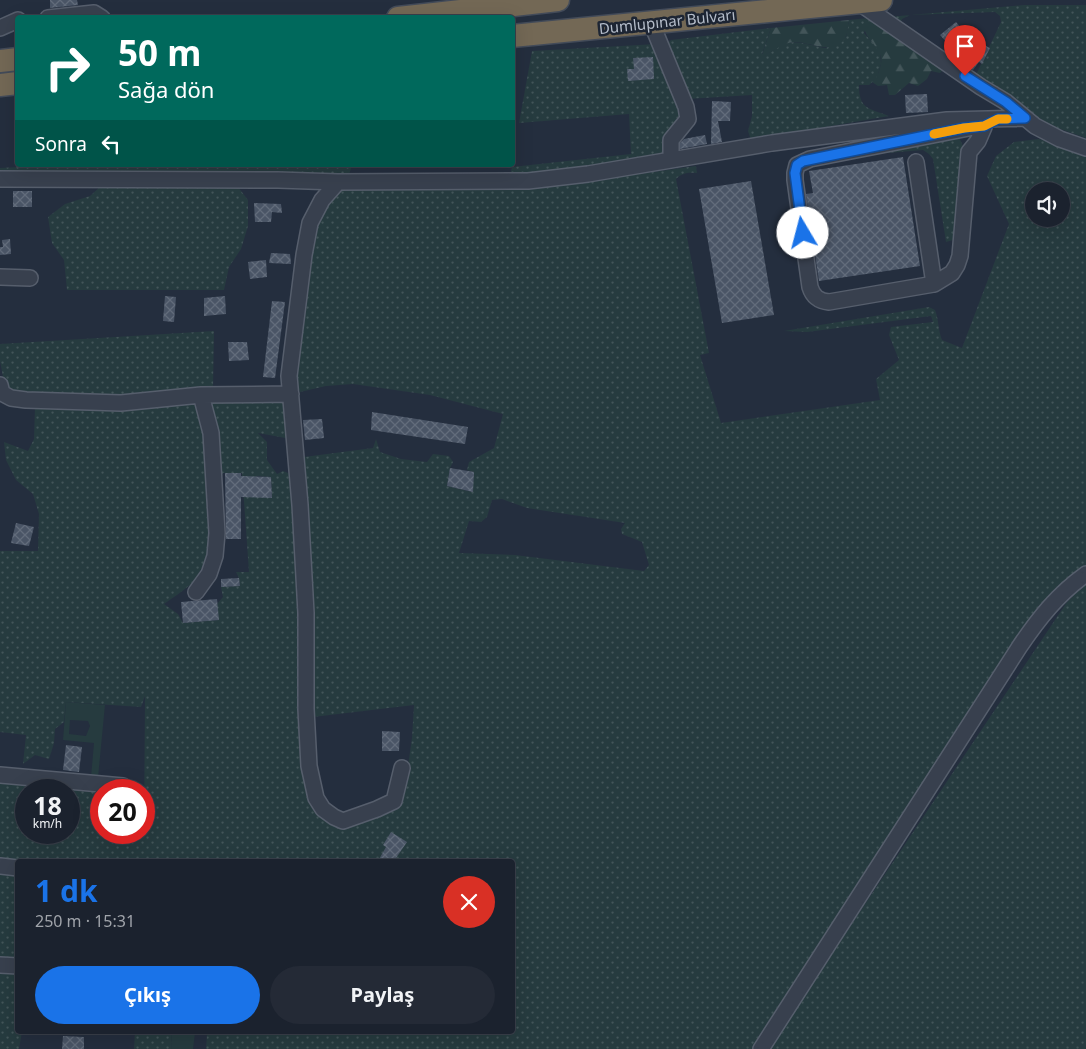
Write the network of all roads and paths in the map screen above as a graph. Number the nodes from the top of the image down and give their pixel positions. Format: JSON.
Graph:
{"nodes":[{"id":1,"x":558,"y":0,"type":"edge"},
{"id":2,"x":882,"y":0,"type":"edge"},
{"id":3,"x":858,"y":2,"type":"junction"},
{"id":4,"x":76,"y":15,"type":"edge"},
{"id":5,"x":97,"y":15,"type":"edge"},
{"id":6,"x":425,"y":15,"type":"edge"},
{"id":7,"x":15,"y":21,"type":"edge"},
{"id":8,"x":651,"y":22,"type":"junction"},
{"id":9,"x":0,"y":28,"type":"edge"},
{"id":10,"x":515,"y":36,"type":"edge"},
{"id":11,"x":15,"y":59,"type":"edge"},
{"id":12,"x":0,"y":61,"type":"edge"},
{"id":13,"x":15,"y":83,"type":"edge"},
{"id":14,"x":0,"y":85,"type":"edge"},
{"id":15,"x":1025,"y":118,"type":"junction"},
{"id":16,"x":998,"y":119,"type":"junction"},
{"id":17,"x":984,"y":126,"type":"junction"},
{"id":18,"x":961,"y":128,"type":"junction"},
{"id":19,"x":1086,"y":148,"type":"edge"},
{"id":20,"x":971,"y":150,"type":"junction"},
{"id":21,"x":671,"y":160,"type":"junction"},
{"id":22,"x":916,"y":162,"type":"dead end"},
{"id":23,"x":0,"y":179,"type":"edge"},
{"id":24,"x":338,"y":182,"type":"junction"},
{"id":25,"x":0,"y":277,"type":"edge"},
{"id":26,"x":30,"y":278,"type":"dead end"},
{"id":27,"x":934,"y":284,"type":"junction"},
{"id":28,"x":291,"y":394,"type":"junction"},
{"id":29,"x":1,"y":395,"type":"edge"},
{"id":30,"x":201,"y":395,"type":"junction"},
{"id":31,"x":1086,"y":574,"type":"edge"},
{"id":32,"x":196,"y":592,"type":"dead end"},
{"id":33,"x":402,"y":768,"type":"dead end"},
{"id":34,"x":0,"y":775,"type":"edge"},
{"id":35,"x":90,"y":783,"type":"edge"},
{"id":36,"x":0,"y":866,"type":"edge"},
{"id":37,"x":15,"y":868,"type":"edge"},
{"id":38,"x":0,"y":965,"type":"edge"},
{"id":39,"x":15,"y":966,"type":"edge"},
{"id":40,"x":761,"y":1049,"type":"edge"}],
"edges":[{"from":1,"to":6,"type":"highway"},
{"from":2,"to":3,"type":"highway","name":"Dumlupınar Bulvarı"},
{"from":3,"to":8,"type":"highway","name":"Dumlupınar Bulvarı"},
{"from":3,"to":15,"type":"street"},
{"from":4,"to":5,"type":"street"},
{"from":7,"to":9,"type":"street"},
{"from":8,"to":10,"type":"highway","name":"Dumlupınar Bulvarı"},
{"from":8,"to":21,"type":"street"},
{"from":11,"to":12,"type":"highway"},
{"from":13,"to":14,"type":"highway"},
{"from":15,"to":16,"type":"street"},
{"from":15,"to":19,"type":"street"},
{"from":16,"to":17,"type":"street"},
{"from":16,"to":21,"type":"street"},
{"from":17,"to":18,"type":"street"},
{"from":17,"to":20,"type":"street"},
{"from":18,"to":20,"type":"street"},
{"from":18,"to":27,"type":"street"},
{"from":20,"to":27,"type":"street"},
{"from":21,"to":24,"type":"street"},
{"from":22,"to":27,"type":"street"},
{"from":23,"to":24,"type":"street"},
{"from":24,"to":28,"type":"street"},
{"from":25,"to":26,"type":"street"},
{"from":28,"to":30,"type":"street"},
{"from":28,"to":33,"type":"street"},
{"from":29,"to":30,"type":"street"},
{"from":30,"to":32,"type":"street"},
{"from":31,"to":40,"type":"street"},
{"from":34,"to":35,"type":"street"},
{"from":36,"to":37,"type":"street"},
{"from":38,"to":39,"type":"street"}]}
